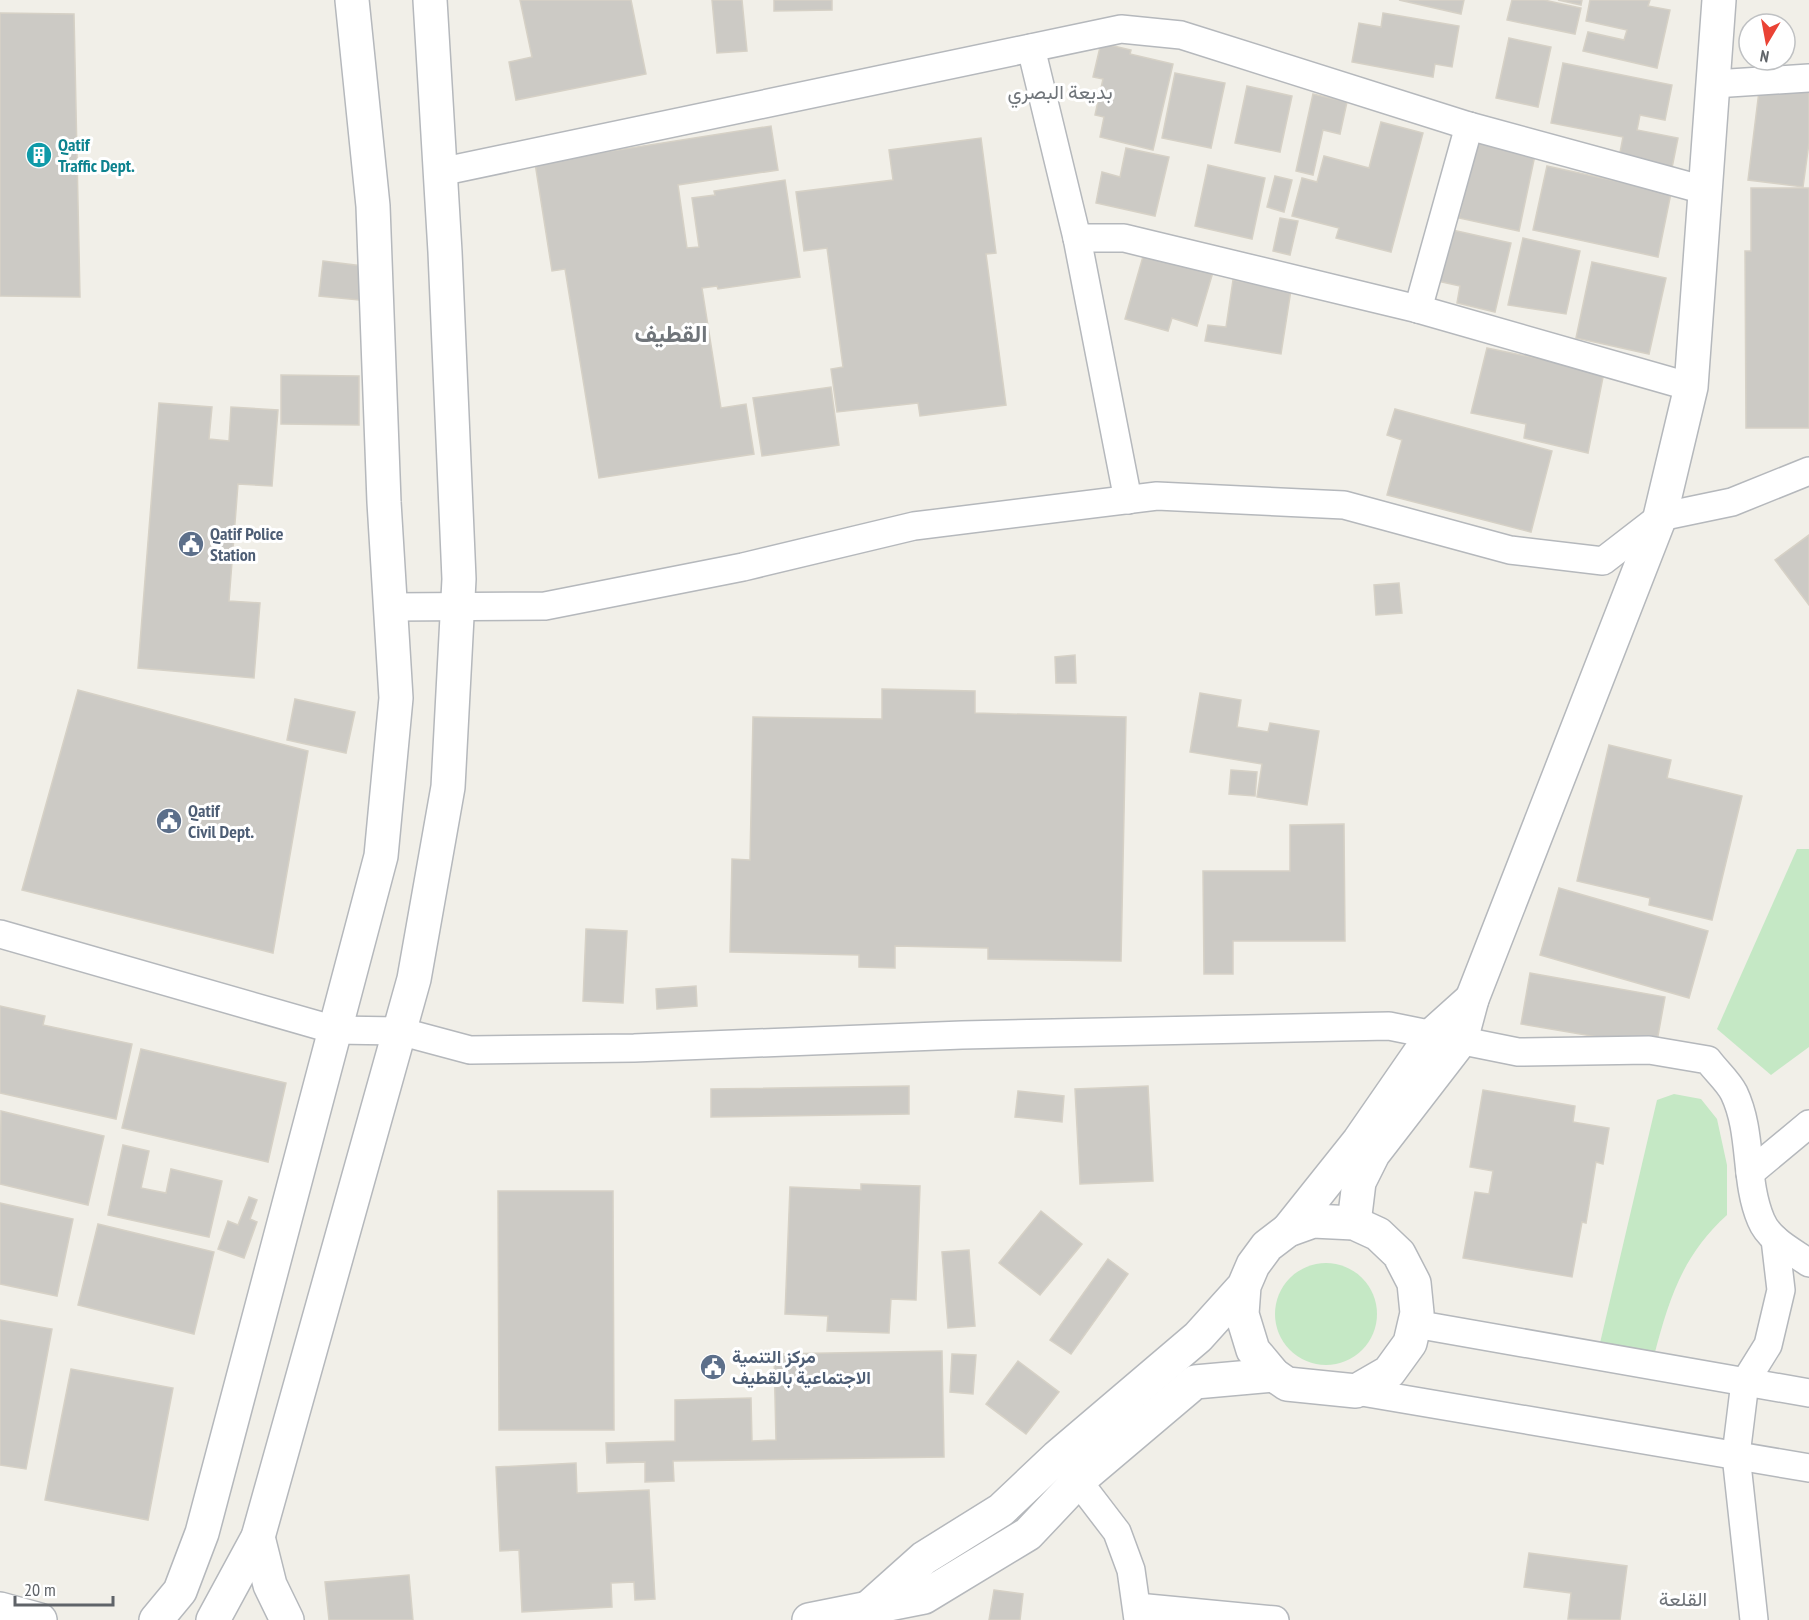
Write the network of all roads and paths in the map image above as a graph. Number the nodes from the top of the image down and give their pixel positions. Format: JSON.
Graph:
{"nodes":[{"id":1,"x":352,"y":0,"type":"edge"},
{"id":2,"x":430,"y":0,"type":"edge"},
{"id":3,"x":1719,"y":0,"type":"edge"},
{"id":4,"x":1031,"y":48,"type":"junction"},
{"id":5,"x":1809,"y":78,"type":"edge"},
{"id":6,"x":1714,"y":84,"type":"junction"},
{"id":7,"x":1468,"y":126,"type":"junction"},
{"id":8,"x":440,"y":172,"type":"junction"},
{"id":9,"x":1704,"y":190,"type":"junction"},
{"id":10,"x":1077,"y":238,"type":"junction"},
{"id":11,"x":1418,"y":309,"type":"junction"},
{"id":12,"x":1691,"y":387,"type":"junction"},
{"id":13,"x":1809,"y":471,"type":"edge"},
{"id":14,"x":1128,"y":500,"type":"junction"},
{"id":15,"x":1659,"y":517,"type":"junction"},
{"id":16,"x":458,"y":605,"type":"junction"},
{"id":17,"x":390,"y":607,"type":"junction"},
{"id":18,"x":1,"y":940,"type":"edge"},
{"id":19,"x":335,"y":1030,"type":"junction"},
{"id":20,"x":399,"y":1031,"type":"junction"},
{"id":21,"x":1447,"y":1037,"type":"junction"},
{"id":22,"x":1809,"y":1124,"type":"edge"},
{"id":23,"x":1750,"y":1173,"type":"junction"},
{"id":24,"x":1354,"y":1223,"type":"junction"},
{"id":25,"x":1288,"y":1230,"type":"junction"},
{"id":26,"x":1775,"y":1239,"type":"junction"},
{"id":27,"x":1809,"y":1263,"type":"edge"},
{"id":28,"x":1244,"y":1286,"type":"junction"},
{"id":29,"x":1414,"y":1324,"type":"junction"},
{"id":30,"x":1274,"y":1376,"type":"junction"},
{"id":31,"x":1745,"y":1382,"type":"junction"},
{"id":32,"x":1356,"y":1391,"type":"junction"},
{"id":33,"x":1809,"y":1393,"type":"edge"},
{"id":34,"x":1736,"y":1455,"type":"junction"},
{"id":35,"x":1809,"y":1468,"type":"edge"},
{"id":36,"x":1078,"y":1481,"type":"junction"},
{"id":37,"x":258,"y":1537,"type":"junction"},
{"id":38,"x":868,"y":1608,"type":"junction"},
{"id":39,"x":0,"y":1610,"type":"edge"},
{"id":40,"x":1137,"y":1613,"type":"edge"},
{"id":41,"x":40,"y":1620,"type":"edge"},
{"id":42,"x":156,"y":1620,"type":"edge"},
{"id":43,"x":213,"y":1620,"type":"edge"},
{"id":44,"x":287,"y":1620,"type":"edge"},
{"id":45,"x":809,"y":1620,"type":"edge"},
{"id":46,"x":1275,"y":1620,"type":"edge"},
{"id":47,"x":1754,"y":1620,"type":"edge"}],
"edges":[{"from":1,"to":17,"type":"street"},
{"from":2,"to":8,"type":"street"},
{"from":3,"to":6,"type":"street"},
{"from":4,"to":7,"type":"street"},
{"from":4,"to":8,"type":"street"},
{"from":4,"to":10,"type":"street"},
{"from":5,"to":6,"type":"street"},
{"from":6,"to":9,"type":"street"},
{"from":7,"to":9,"type":"street"},
{"from":7,"to":11,"type":"street"},
{"from":8,"to":16,"type":"street"},
{"from":9,"to":12,"type":"street"},
{"from":10,"to":11,"type":"street"},
{"from":10,"to":14,"type":"street"},
{"from":11,"to":12,"type":"street"},
{"from":12,"to":15,"type":"street"},
{"from":13,"to":15,"type":"street"},
{"from":14,"to":15,"type":"street"},
{"from":14,"to":16,"type":"street"},
{"from":15,"to":21,"type":"street"},
{"from":16,"to":17,"type":"street"},
{"from":16,"to":20,"type":"street"},
{"from":17,"to":19,"type":"street"},
{"from":18,"to":19,"type":"street"},
{"from":19,"to":20,"type":"street"},
{"from":19,"to":42,"type":"street"},
{"from":20,"to":21,"type":"street"},
{"from":20,"to":37,"type":"street"},
{"from":21,"to":23,"type":"street"},
{"from":21,"to":24,"type":"street"},
{"from":21,"to":25,"type":"street"},
{"from":22,"to":23,"type":"street"},
{"from":23,"to":26,"type":"street"},
{"from":24,"to":25,"type":"street"},
{"from":24,"to":29,"type":"street"},
{"from":25,"to":28,"type":"street"},
{"from":26,"to":27,"type":"street"},
{"from":26,"to":31,"type":"street"},
{"from":28,"to":30,"type":"street"},
{"from":28,"to":38,"type":"street"},
{"from":29,"to":31,"type":"street"},
{"from":29,"to":32,"type":"street"},
{"from":30,"to":32,"type":"street"},
{"from":30,"to":36,"type":"street"},
{"from":31,"to":33,"type":"street"},
{"from":31,"to":34,"type":"street"},
{"from":32,"to":34,"type":"street"},
{"from":34,"to":35,"type":"street"},
{"from":34,"to":47,"type":"street"},
{"from":36,"to":38,"type":"street"},
{"from":36,"to":40,"type":"street"},
{"from":37,"to":43,"type":"street"},
{"from":37,"to":44,"type":"street"},
{"from":38,"to":45,"type":"street"},
{"from":39,"to":41,"type":"street"},
{"from":40,"to":46,"type":"street"}]}
